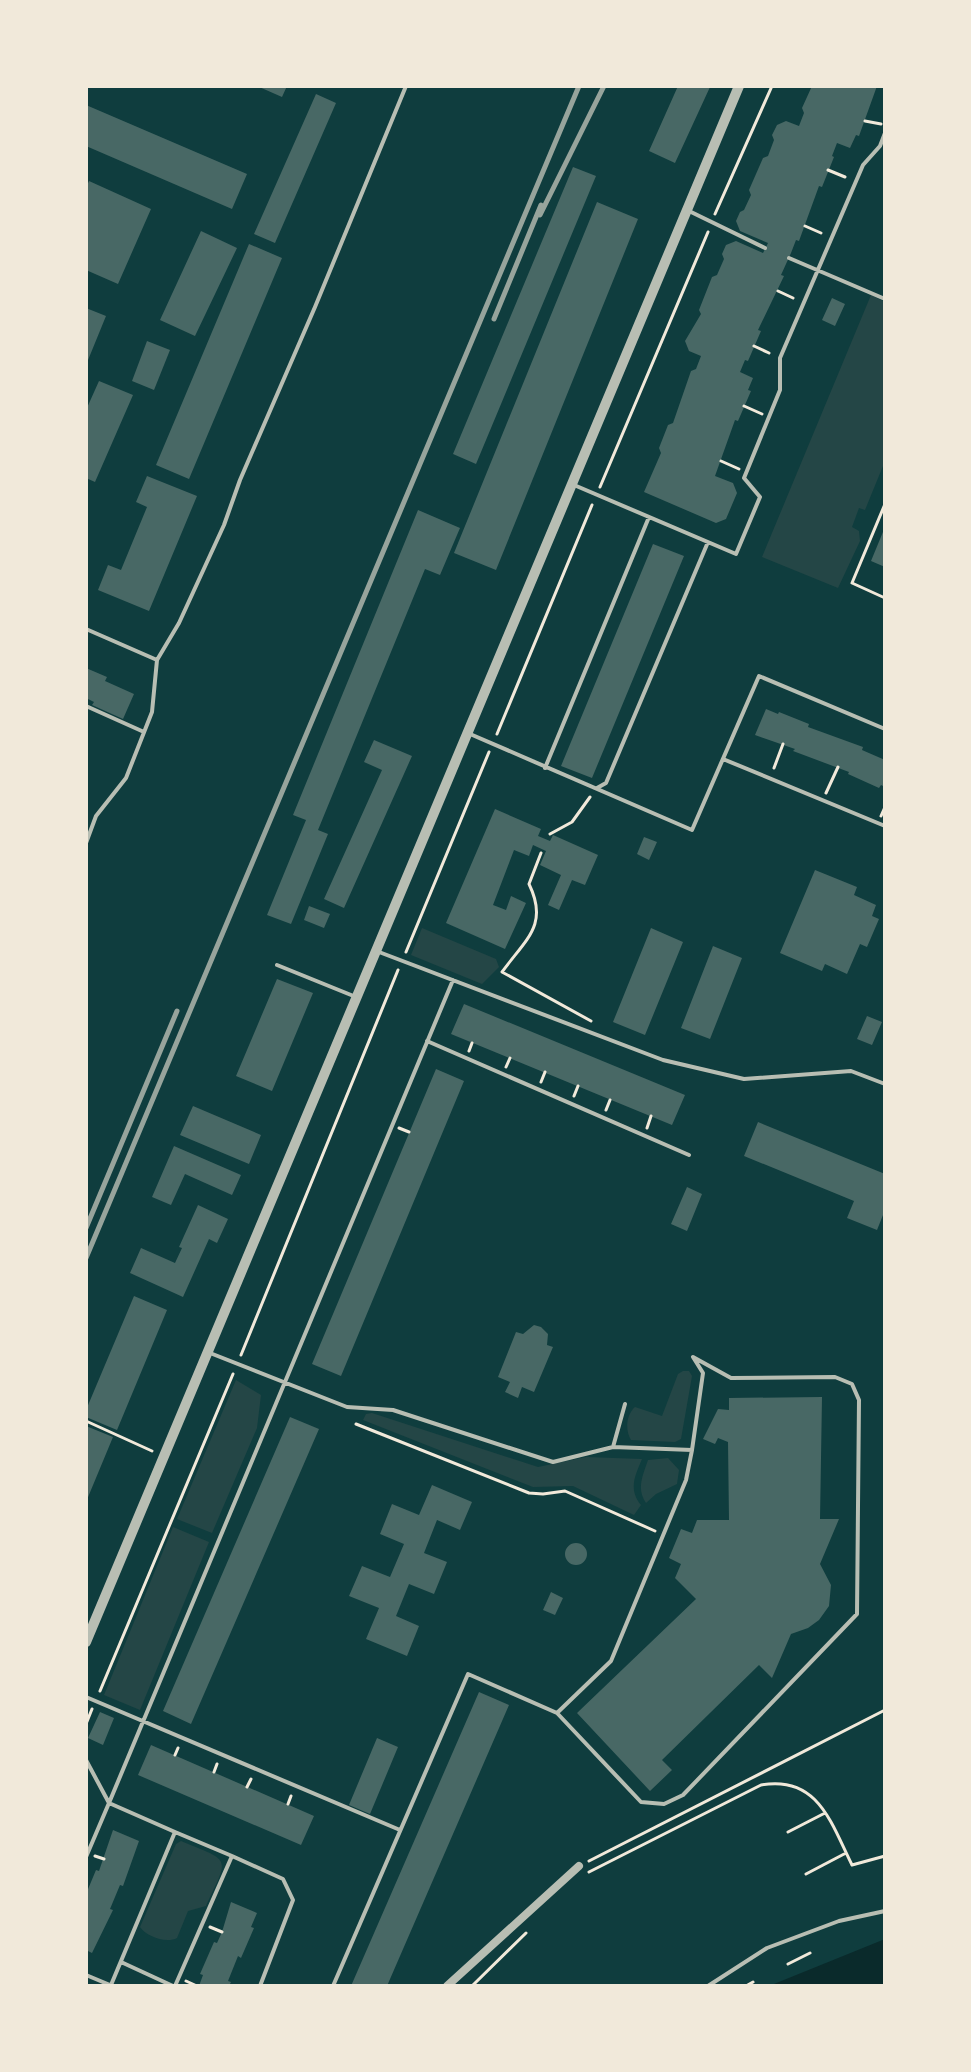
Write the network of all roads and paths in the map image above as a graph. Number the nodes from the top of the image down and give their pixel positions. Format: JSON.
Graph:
{"nodes":[{"id":1,"x":406,"y":86,"type":"edge"},
{"id":2,"x":739,"y":86,"type":"edge"},
{"id":3,"x":772,"y":86,"type":"edge"},
{"id":4,"x":865,"y":121,"type":"dead end"},
{"id":5,"x":885,"y":125,"type":"edge"},
{"id":6,"x":885,"y":133,"type":"edge"},
{"id":7,"x":828,"y":170,"type":"dead end"},
{"id":8,"x":856,"y":181,"type":"junction"},
{"id":9,"x":687,"y":210,"type":"junction"},
{"id":10,"x":712,"y":223,"type":"junction"},
{"id":11,"x":805,"y":226,"type":"dead end"},
{"id":12,"x":832,"y":237,"type":"junction"},
{"id":13,"x":765,"y":248,"type":"dead end"},
{"id":14,"x":789,"y":258,"type":"dead end"},
{"id":15,"x":818,"y":271,"type":"junction"},
{"id":16,"x":778,"y":291,"type":"dead end"},
{"id":17,"x":885,"y":299,"type":"edge"},
{"id":18,"x":804,"y":302,"type":"junction"},
{"id":19,"x":754,"y":346,"type":"dead end"},
{"id":20,"x":780,"y":358,"type":"junction"},
{"id":21,"x":744,"y":406,"type":"dead end"},
{"id":22,"x":769,"y":417,"type":"junction"},
{"id":23,"x":721,"y":461,"type":"dead end"},
{"id":24,"x":746,"y":472,"type":"junction"},
{"id":25,"x":572,"y":485,"type":"junction"},
{"id":26,"x":597,"y":493,"type":"junction"},
{"id":27,"x":885,"y":504,"type":"edge"},
{"id":28,"x":649,"y":517,"type":"junction"},
{"id":29,"x":708,"y":542,"type":"junction"},
{"id":30,"x":885,"y":598,"type":"edge"},
{"id":31,"x":86,"y":629,"type":"edge"},
{"id":32,"x":157,"y":660,"type":"junction"},
{"id":33,"x":86,"y":706,"type":"edge"},
{"id":34,"x":885,"y":729,"type":"edge"},
{"id":35,"x":144,"y":732,"type":"junction"},
{"id":36,"x":468,"y":733,"type":"junction"},
{"id":37,"x":493,"y":744,"type":"junction"},
{"id":38,"x":783,"y":744,"type":"dead end"},
{"id":39,"x":723,"y":759,"type":"junction"},
{"id":40,"x":838,"y":767,"type":"dead end"},
{"id":41,"x":545,"y":768,"type":"junction"},
{"id":42,"x":769,"y":778,"type":"junction"},
{"id":43,"x":597,"y":788,"type":"junction"},
{"id":44,"x":822,"y":800,"type":"junction"},
{"id":45,"x":885,"y":826,"type":"edge"},
{"id":46,"x":550,"y":834,"type":"dead end"},
{"id":47,"x":86,"y":843,"type":"edge"},
{"id":48,"x":541,"y":853,"type":"dead end"},
{"id":49,"x":377,"y":951,"type":"junction"},
{"id":50,"x":402,"y":961,"type":"junction"},
{"id":51,"x":277,"y":965,"type":"dead end"},
{"id":52,"x":453,"y":980,"type":"junction"},
{"id":53,"x":357,"y":997,"type":"junction"},
{"id":54,"x":596,"y":1023,"type":"dead end"},
{"id":55,"x":427,"y":1041,"type":"junction"},
{"id":56,"x":885,"y":1084,"type":"edge"},
{"id":57,"x":689,"y":1155,"type":"dead end"},
{"id":58,"x":208,"y":1352,"type":"junction"},
{"id":59,"x":238,"y":1363,"type":"junction"},
{"id":60,"x":285,"y":1381,"type":"junction"},
{"id":61,"x":625,"y":1404,"type":"dead end"},
{"id":62,"x":86,"y":1421,"type":"edge"},
{"id":63,"x":356,"y":1424,"type":"dead end"},
{"id":64,"x":613,"y":1447,"type":"junction"},
{"id":65,"x":692,"y":1450,"type":"junction"},
{"id":66,"x":164,"y":1457,"type":"junction"},
{"id":67,"x":663,"y":1535,"type":"junction"},
{"id":68,"x":86,"y":1642,"type":"edge"},
{"id":69,"x":86,"y":1697,"type":"edge"},
{"id":70,"x":96,"y":1701,"type":"junction"},
{"id":71,"x":885,"y":1710,"type":"edge"},
{"id":72,"x":557,"y":1713,"type":"junction"},
{"id":73,"x":143,"y":1720,"type":"junction"},
{"id":74,"x":86,"y":1724,"type":"edge"},
{"id":75,"x":86,"y":1760,"type":"edge"},
{"id":76,"x":109,"y":1803,"type":"junction"},
{"id":77,"x":825,"y":1813,"type":"junction"},
{"id":78,"x":400,"y":1830,"type":"junction"},
{"id":79,"x":175,"y":1832,"type":"junction"},
{"id":80,"x":788,"y":1832,"type":"dead end"},
{"id":81,"x":846,"y":1853,"type":"junction"},
{"id":82,"x":232,"y":1856,"type":"junction"},
{"id":83,"x":885,"y":1856,"type":"edge"},
{"id":84,"x":86,"y":1857,"type":"edge"},
{"id":85,"x":579,"y":1866,"type":"joint"},
{"id":86,"x":586,"y":1874,"type":"dead end"},
{"id":87,"x":806,"y":1874,"type":"dead end"},
{"id":88,"x":885,"y":1911,"type":"edge"},
{"id":89,"x":810,"y":1953,"type":"dead end"},
{"id":90,"x":120,"y":1962,"type":"junction"},
{"id":91,"x":788,"y":1964,"type":"dead end"},
{"id":92,"x":86,"y":1975,"type":"edge"},
{"id":93,"x":753,"y":1982,"type":"dead end"},
{"id":94,"x":110,"y":1986,"type":"edge"},
{"id":95,"x":174,"y":1986,"type":"edge"},
{"id":96,"x":260,"y":1986,"type":"edge"},
{"id":97,"x":333,"y":1986,"type":"edge"},
{"id":98,"x":447,"y":1986,"type":"edge"},
{"id":99,"x":708,"y":1986,"type":"edge"},
{"id":100,"x":746,"y":1986,"type":"edge"}],
"edges":[{"from":1,"to":32,"type":"lane"},
{"from":2,"to":9,"type":"street"},
{"from":3,"to":10,"type":"path"},
{"from":4,"to":5,"type":"path"},
{"from":6,"to":8,"type":"lane"},
{"from":7,"to":8,"type":"path"},
{"from":8,"to":12,"type":"lane"},
{"from":9,"to":10,"type":"lane"},
{"from":9,"to":25,"type":"street"},
{"from":10,"to":13,"type":"lane"},
{"from":10,"to":26,"type":"path"},
{"from":11,"to":12,"type":"path"},
{"from":12,"to":15,"type":"lane"},
{"from":14,"to":15,"type":"lane"},
{"from":15,"to":17,"type":"lane"},
{"from":15,"to":18,"type":"lane"},
{"from":16,"to":18,"type":"path"},
{"from":18,"to":20,"type":"lane"},
{"from":19,"to":20,"type":"path"},
{"from":20,"to":22,"type":"lane"},
{"from":21,"to":22,"type":"path"},
{"from":22,"to":24,"type":"lane"},
{"from":23,"to":24,"type":"path"},
{"from":24,"to":29,"type":"lane"},
{"from":25,"to":26,"type":"lane"},
{"from":25,"to":36,"type":"street"},
{"from":26,"to":28,"type":"lane"},
{"from":26,"to":37,"type":"path"},
{"from":27,"to":30,"type":"path"},
{"from":28,"to":29,"type":"lane"},
{"from":28,"to":41,"type":"lane"},
{"from":29,"to":43,"type":"lane"},
{"from":31,"to":32,"type":"lane"},
{"from":32,"to":35,"type":"lane"},
{"from":33,"to":35,"type":"lane"},
{"from":34,"to":39,"type":"lane"},
{"from":35,"to":47,"type":"lane"},
{"from":36,"to":37,"type":"lane"},
{"from":36,"to":49,"type":"street"},
{"from":37,"to":41,"type":"lane"},
{"from":37,"to":50,"type":"path"},
{"from":38,"to":42,"type":"path"},
{"from":39,"to":42,"type":"lane"},
{"from":39,"to":43,"type":"lane"},
{"from":40,"to":44,"type":"path"},
{"from":41,"to":43,"type":"lane"},
{"from":42,"to":44,"type":"lane"},
{"from":43,"to":46,"type":"path"},
{"from":44,"to":45,"type":"lane"},
{"from":48,"to":54,"type":"path"},
{"from":49,"to":50,"type":"lane"},
{"from":49,"to":53,"type":"street"},
{"from":50,"to":52,"type":"lane"},
{"from":50,"to":59,"type":"path"},
{"from":51,"to":53,"type":"lane"},
{"from":52,"to":55,"type":"lane"},
{"from":52,"to":56,"type":"lane"},
{"from":53,"to":58,"type":"street"},
{"from":55,"to":57,"type":"lane"},
{"from":55,"to":60,"type":"lane"},
{"from":58,"to":59,"type":"lane"},
{"from":58,"to":66,"type":"street"},
{"from":59,"to":60,"type":"lane"},
{"from":59,"to":70,"type":"path"},
{"from":60,"to":64,"type":"lane"},
{"from":60,"to":73,"type":"lane"},
{"from":61,"to":64,"type":"lane"},
{"from":62,"to":66,"type":"path"},
{"from":63,"to":67,"type":"path"},
{"from":64,"to":65,"type":"lane"},
{"from":65,"to":67,"type":"lane"},
{"from":65,"to":72,"type":"lane"},
{"from":66,"to":68,"type":"street"},
{"from":67,"to":72,"type":"lane"},
{"from":69,"to":70,"type":"lane"},
{"from":70,"to":73,"type":"lane"},
{"from":70,"to":74,"type":"path"},
{"from":71,"to":85,"type":"path"},
{"from":72,"to":78,"type":"lane"},
{"from":73,"to":76,"type":"lane"},
{"from":73,"to":78,"type":"lane"},
{"from":75,"to":76,"type":"lane"},
{"from":76,"to":79,"type":"lane"},
{"from":76,"to":84,"type":"lane"},
{"from":77,"to":80,"type":"path"},
{"from":77,"to":81,"type":"path"},
{"from":77,"to":86,"type":"path"},
{"from":78,"to":97,"type":"lane"},
{"from":79,"to":82,"type":"lane"},
{"from":79,"to":90,"type":"lane"},
{"from":81,"to":83,"type":"path"},
{"from":81,"to":87,"type":"path"},
{"from":82,"to":95,"type":"lane"},
{"from":82,"to":96,"type":"lane"},
{"from":85,"to":98,"type":"street"},
{"from":88,"to":99,"type":"lane"},
{"from":89,"to":91,"type":"path"},
{"from":90,"to":94,"type":"lane"},
{"from":90,"to":95,"type":"lane"},
{"from":92,"to":94,"type":"lane"},
{"from":93,"to":100,"type":"path"}]}
